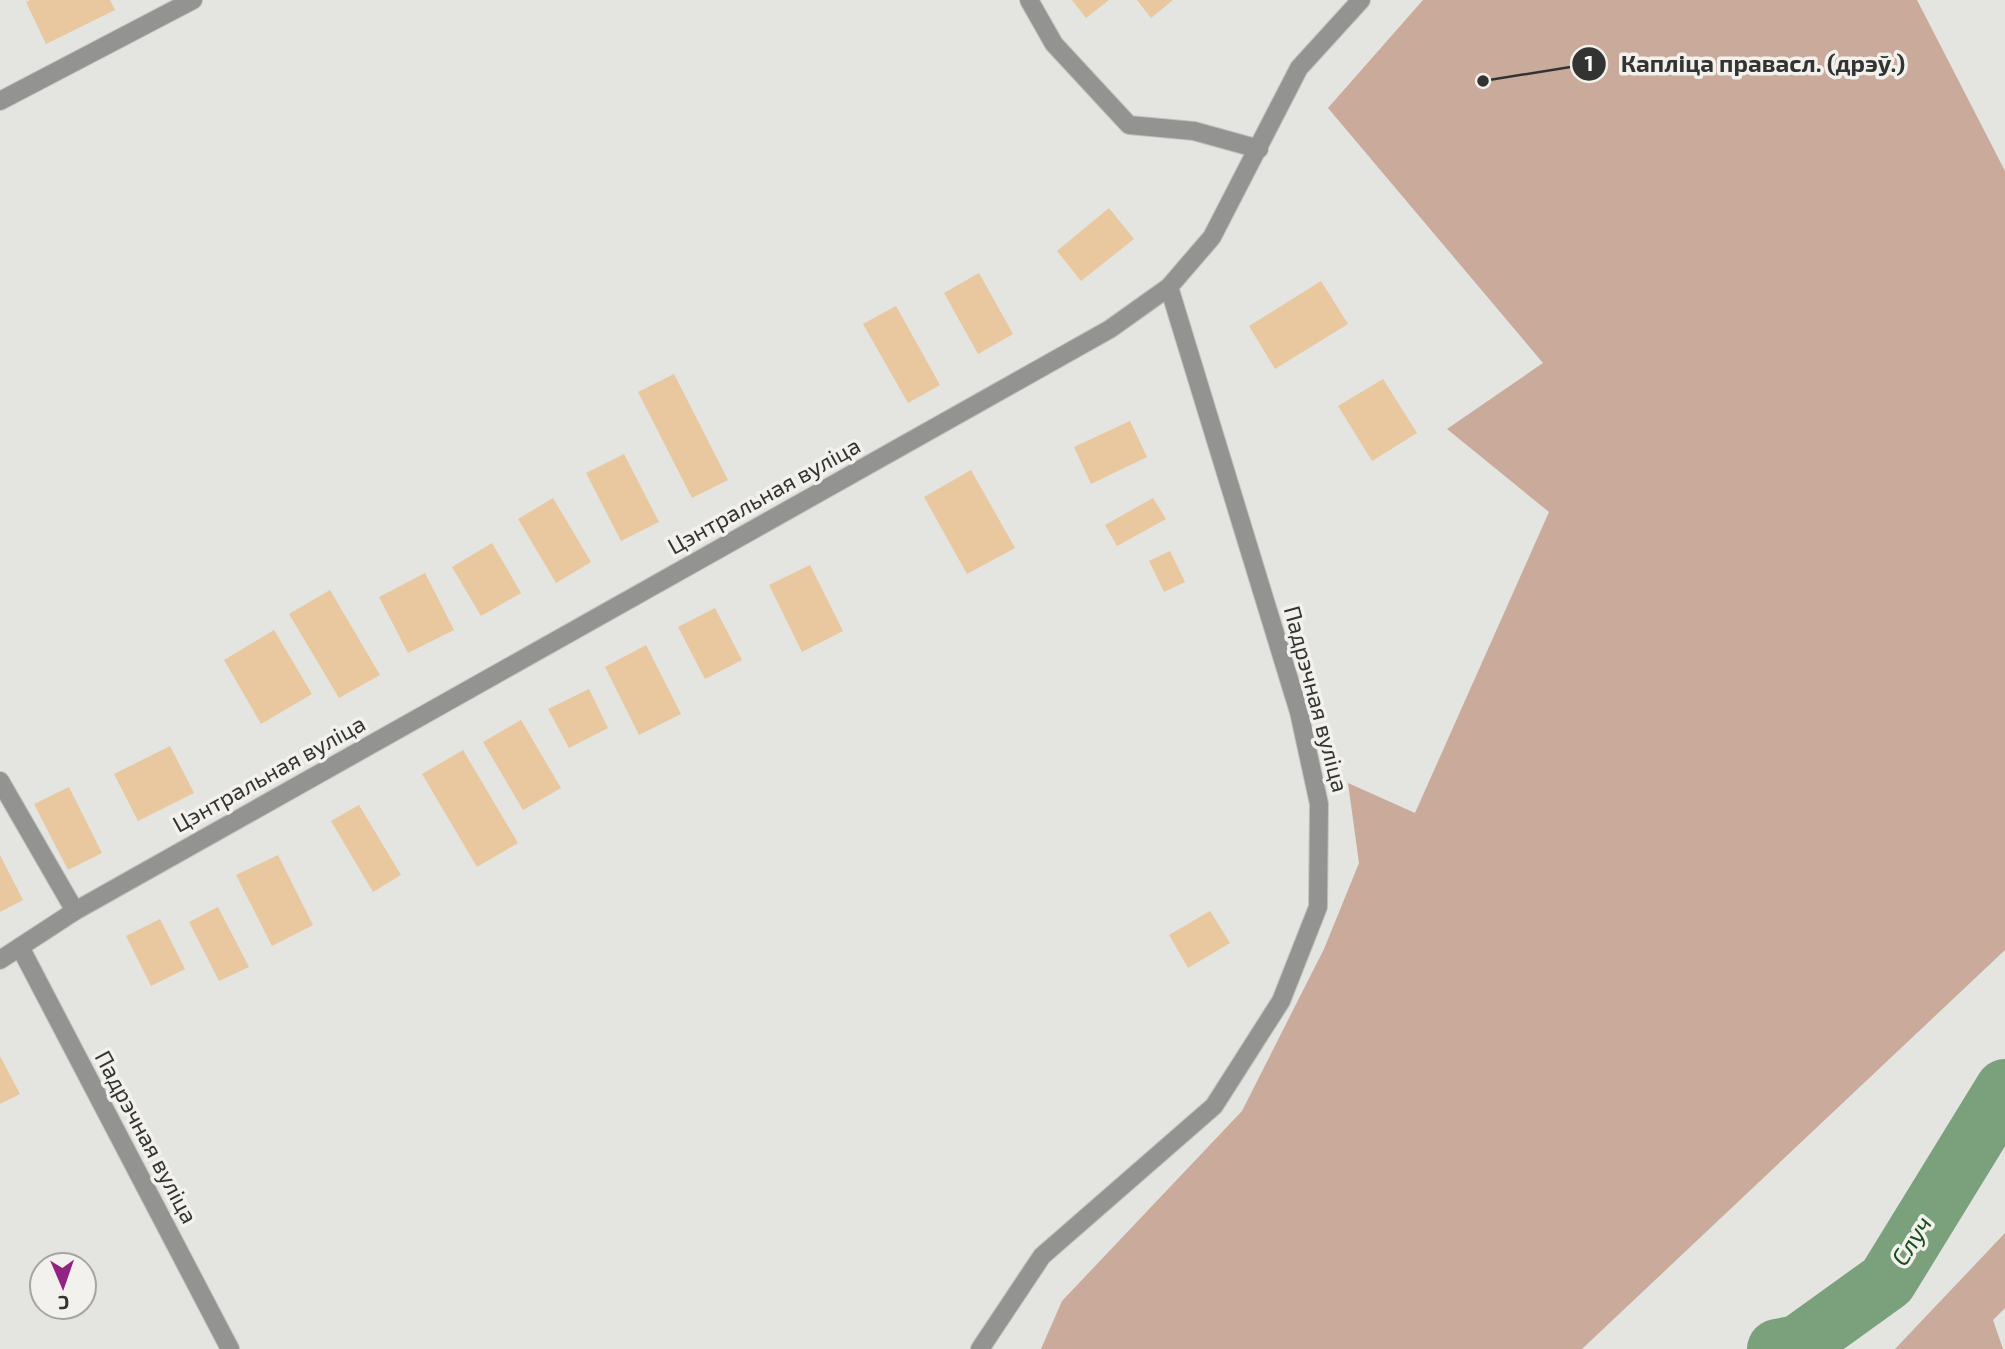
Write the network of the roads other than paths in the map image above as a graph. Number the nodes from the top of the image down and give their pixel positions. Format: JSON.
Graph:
{"nodes":[{"id":1,"x":193,"y":0,"type":"edge"},
{"id":2,"x":1029,"y":0,"type":"edge"},
{"id":3,"x":1361,"y":0,"type":"edge"},
{"id":4,"x":0,"y":102,"type":"edge"},
{"id":5,"x":1259,"y":149,"type":"junction"},
{"id":6,"x":1169,"y":287,"type":"junction"},
{"id":7,"x":0,"y":781,"type":"edge"},
{"id":8,"x":75,"y":911,"type":"junction"},
{"id":9,"x":20,"y":947,"type":"junction"},
{"id":10,"x":0,"y":960,"type":"edge"},
{"id":11,"x":230,"y":1349,"type":"edge"},
{"id":12,"x":980,"y":1349,"type":"edge"}],
"edges":[{"from":1,"to":4,"type":"street"},
{"from":2,"to":5,"type":"street"},
{"from":3,"to":5,"type":"street","name":"Цэнтральная вуліца"},
{"from":5,"to":6,"type":"street","name":"Цэнтральная вуліца"},
{"from":6,"to":8,"type":"street","name":"Цэнтральная вуліца"},
{"from":6,"to":12,"type":"street","name":"Падрэчная вуліца"},
{"from":7,"to":8,"type":"street"},
{"from":8,"to":9,"type":"street","name":"Цэнтральная вуліца"},
{"from":9,"to":10,"type":"street","name":"Цэнтральная вуліца"},
{"from":9,"to":11,"type":"street","name":"Падрэчная вуліца"}]}
